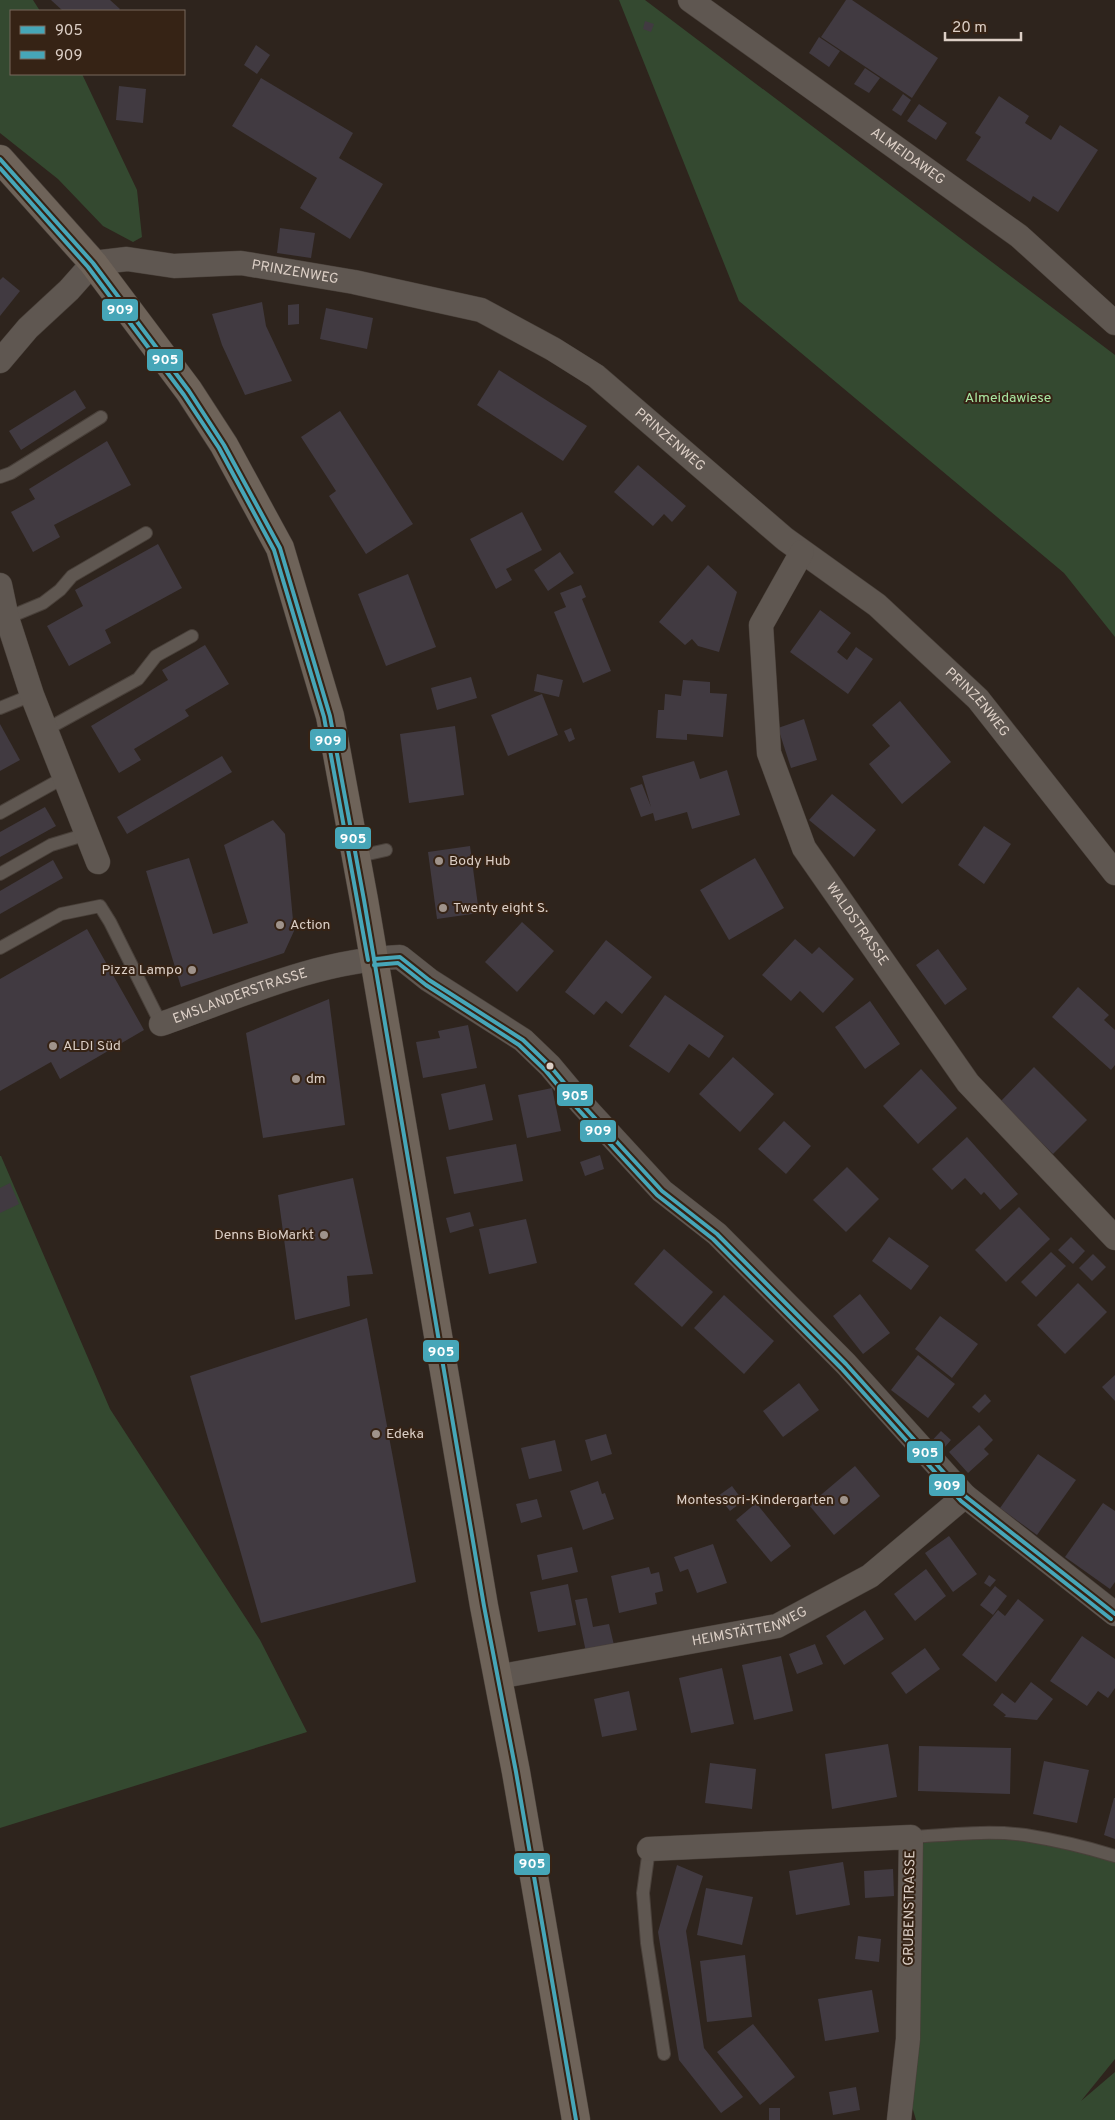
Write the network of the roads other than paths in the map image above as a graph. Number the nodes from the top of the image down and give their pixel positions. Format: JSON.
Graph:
{"nodes":[{"id":1,"x":690,"y":0,"type":"edge"},
{"id":2,"x":0,"y":158,"type":"edge"},
{"id":3,"x":93,"y":263,"type":"junction"},
{"id":4,"x":1115,"y":323,"type":"edge"},
{"id":5,"x":0,"y":361,"type":"edge"},
{"id":6,"x":101,"y":417,"type":"dead end"},
{"id":7,"x":0,"y":477,"type":"edge"},
{"id":8,"x":146,"y":533,"type":"dead end"},
{"id":9,"x":802,"y":552,"type":"junction"},
{"id":10,"x":0,"y":586,"type":"edge"},
{"id":11,"x":7,"y":618,"type":"junction"},
{"id":12,"x":192,"y":636,"type":"dead end"},
{"id":13,"x":32,"y":695,"type":"junction"},
{"id":14,"x":0,"y":708,"type":"edge"},
{"id":15,"x":47,"y":729,"type":"junction"},
{"id":16,"x":63,"y":778,"type":"junction"},
{"id":17,"x":0,"y":812,"type":"edge"},
{"id":18,"x":87,"y":834,"type":"junction"},
{"id":19,"x":386,"y":850,"type":"dead end"},
{"id":20,"x":355,"y":857,"type":"junction"},
{"id":21,"x":98,"y":862,"type":"dead end"},
{"id":22,"x":1115,"y":872,"type":"edge"},
{"id":23,"x":0,"y":874,"type":"edge"},
{"id":24,"x":0,"y":948,"type":"edge"},
{"id":25,"x":374,"y":959,"type":"junction"},
{"id":26,"x":161,"y":1024,"type":"joint"},
{"id":27,"x":1115,"y":1238,"type":"edge"},
{"id":28,"x":965,"y":1496,"type":"junction"},
{"id":29,"x":1115,"y":1614,"type":"edge"},
{"id":30,"x":497,"y":1677,"type":"junction"},
{"id":31,"x":911,"y":1837,"type":"junction"},
{"id":32,"x":649,"y":1849,"type":"joint"},
{"id":33,"x":1115,"y":1856,"type":"edge"},
{"id":34,"x":664,"y":2054,"type":"dead end"},
{"id":35,"x":576,"y":2120,"type":"edge"},
{"id":36,"x":899,"y":2120,"type":"edge"}],
"edges":[{"from":1,"to":4,"type":"street","name":"ALMEIDAWEG"},
{"from":2,"to":3,"type":"main road"},
{"from":3,"to":5,"type":"street"},
{"from":3,"to":9,"type":"street","name":"PRINZENWEG"},
{"from":3,"to":20,"type":"main road"},
{"from":6,"to":7,"type":"lane"},
{"from":8,"to":11,"type":"lane"},
{"from":9,"to":22,"type":"street","name":"PRINZENWEG"},
{"from":9,"to":27,"type":"street","name":"WALDSTRASSE"},
{"from":10,"to":11,"type":"street"},
{"from":11,"to":13,"type":"street"},
{"from":12,"to":15,"type":"lane"},
{"from":13,"to":14,"type":"lane"},
{"from":13,"to":15,"type":"street"},
{"from":15,"to":16,"type":"street"},
{"from":16,"to":17,"type":"lane"},
{"from":16,"to":18,"type":"street"},
{"from":18,"to":21,"type":"street"},
{"from":18,"to":23,"type":"lane"},
{"from":19,"to":20,"type":"lane"},
{"from":20,"to":25,"type":"main road"},
{"from":24,"to":26,"type":"lane","name":"EMSLANDERSTRASSE"},
{"from":25,"to":26,"type":"street","name":"EMSLANDERSTRASSE"},
{"from":25,"to":28,"type":"street","name":"EMSLANDERSTRASSE"},
{"from":25,"to":30,"type":"main road"},
{"from":28,"to":29,"type":"street","name":"EMSLANDERSTRASSE"},
{"from":28,"to":30,"type":"street","name":"HEIMSTÄTTENWEG"},
{"from":30,"to":35,"type":"main road"},
{"from":31,"to":32,"type":"street","name":"GRUBENSTRASSE"},
{"from":31,"to":33,"type":"lane"},
{"from":31,"to":36,"type":"street","name":"GRUBENSTRASSE"},
{"from":32,"to":34,"type":"lane"}]}
